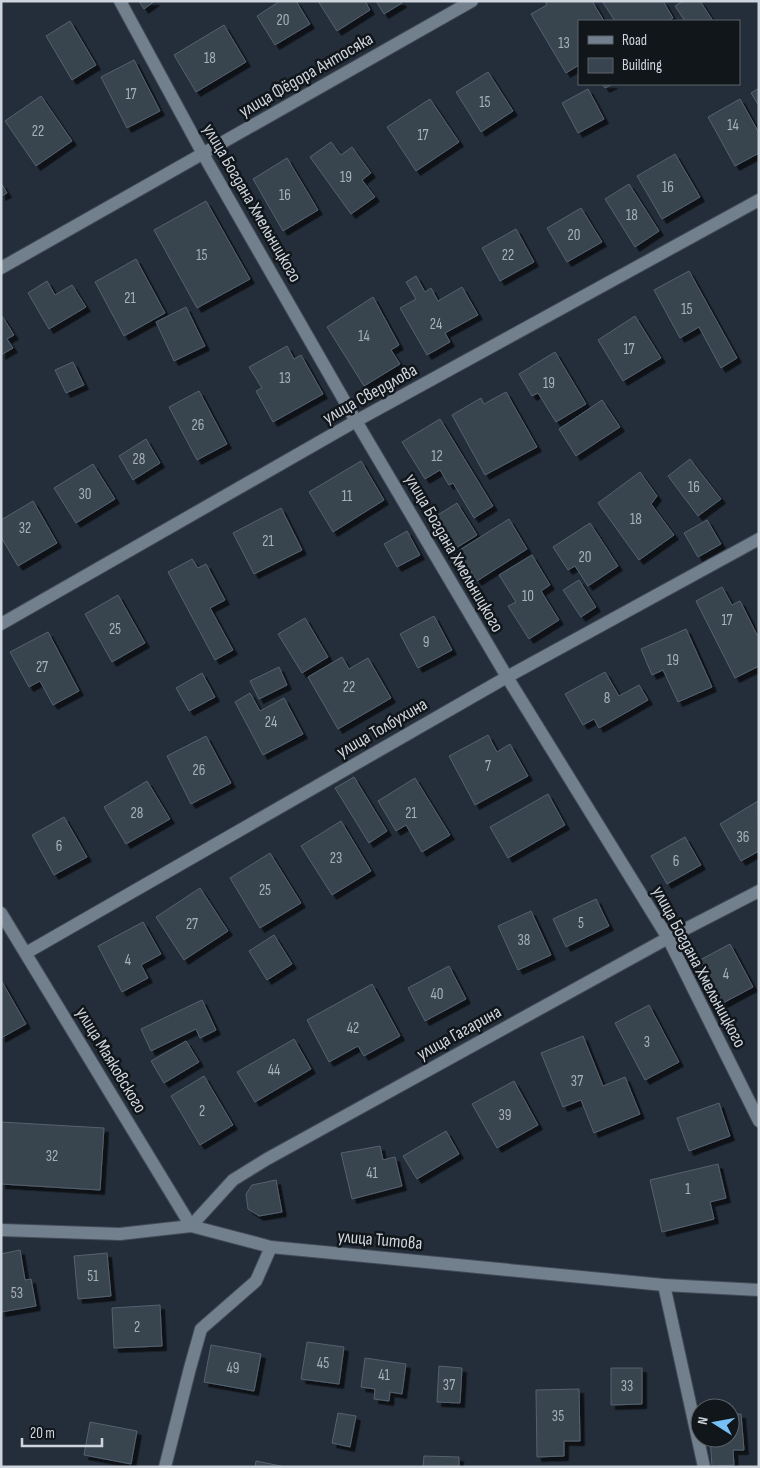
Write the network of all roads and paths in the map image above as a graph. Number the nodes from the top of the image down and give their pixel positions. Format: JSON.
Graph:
{"nodes":[{"id":1,"x":120,"y":1,"type":"edge"},
{"id":2,"x":472,"y":1,"type":"edge"},
{"id":3,"x":203,"y":154,"type":"junction"},
{"id":4,"x":759,"y":200,"type":"edge"},
{"id":5,"x":1,"y":268,"type":"edge"},
{"id":6,"x":356,"y":421,"type":"junction"},
{"id":7,"x":759,"y":539,"type":"edge"},
{"id":8,"x":1,"y":624,"type":"edge"},
{"id":9,"x":507,"y":677,"type":"junction"},
{"id":10,"x":759,"y":891,"type":"edge"},
{"id":11,"x":1,"y":913,"type":"edge"},
{"id":12,"x":668,"y":938,"type":"junction"},
{"id":13,"x":26,"y":953,"type":"junction"},
{"id":14,"x":759,"y":1122,"type":"edge"},
{"id":15,"x":191,"y":1226,"type":"junction"},
{"id":16,"x":1,"y":1230,"type":"edge"},
{"id":17,"x":271,"y":1247,"type":"junction"},
{"id":18,"x":664,"y":1285,"type":"junction"},
{"id":19,"x":759,"y":1290,"type":"edge"},
{"id":20,"x":165,"y":1467,"type":"edge"},
{"id":21,"x":704,"y":1467,"type":"edge"}],
"edges":[{"from":1,"to":3,"type":"street","name":"улица Богдана Хмельницкого"},
{"from":2,"to":3,"type":"street","name":"улица Фёдора Антосяка"},
{"from":3,"to":5,"type":"street","name":"улица Фёдора Антосяка"},
{"from":3,"to":6,"type":"street","name":"улица Богдана Хмельницкого"},
{"from":4,"to":6,"type":"street","name":"улица Свердлова"},
{"from":6,"to":8,"type":"street","name":"улица Свердлова"},
{"from":6,"to":9,"type":"street","name":"улица Богдана Хмельницкого"},
{"from":7,"to":9,"type":"street","name":"улица Толбухина"},
{"from":9,"to":12,"type":"street","name":"улица Богдана Хмельницкого"},
{"from":9,"to":13,"type":"street","name":"улица Толбухина"},
{"from":10,"to":12,"type":"street","name":"улица Гагарина"},
{"from":11,"to":13,"type":"street","name":"улица Маяковского"},
{"from":12,"to":14,"type":"street","name":"улица Богдана Хмельницкого"},
{"from":12,"to":15,"type":"street","name":"улица Гагарина"},
{"from":13,"to":15,"type":"street","name":"улица Маяковского"},
{"from":15,"to":16,"type":"street","name":"улица Титова"},
{"from":15,"to":17,"type":"street","name":"улица Титова"},
{"from":17,"to":18,"type":"street","name":"улица Титова"},
{"from":17,"to":20,"type":"street"},
{"from":18,"to":19,"type":"street","name":"улица Титова"},
{"from":18,"to":21,"type":"street"}]}
